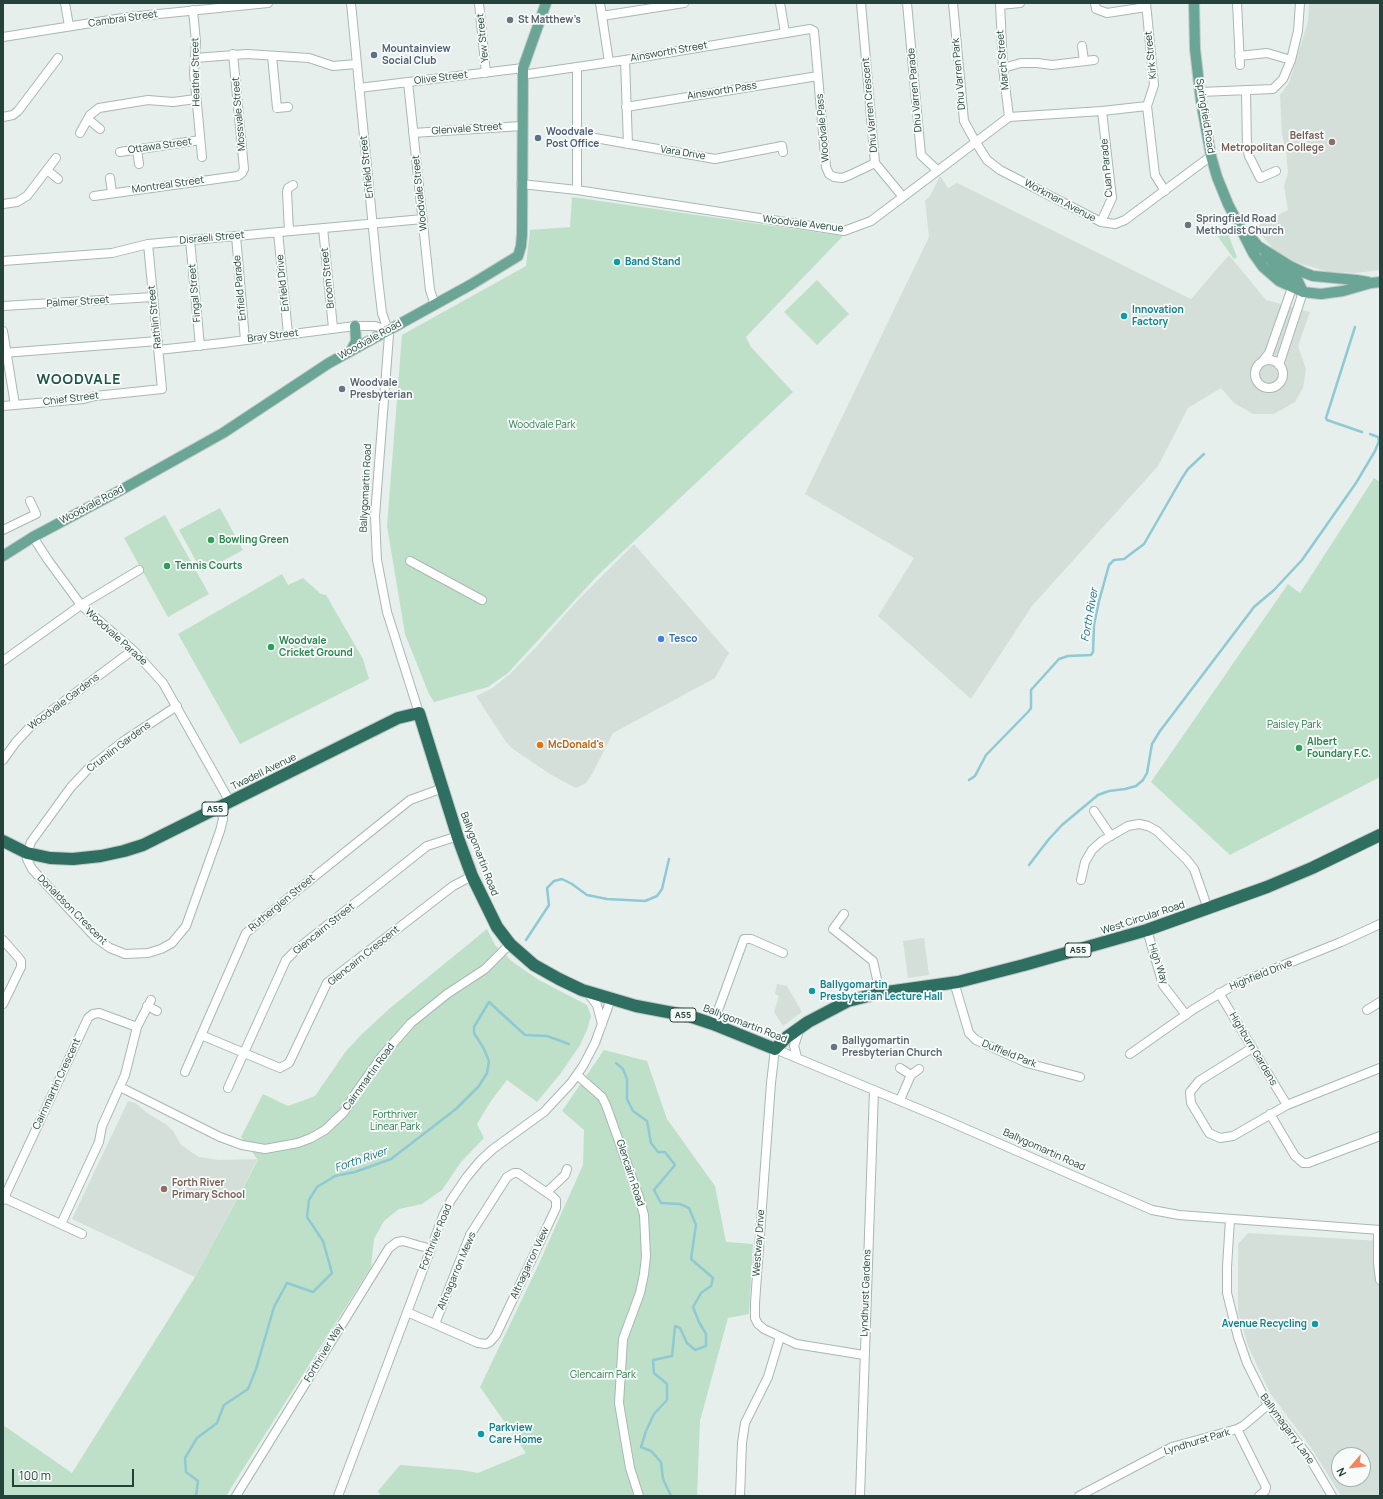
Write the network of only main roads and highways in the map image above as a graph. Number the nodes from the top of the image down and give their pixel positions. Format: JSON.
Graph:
{"nodes":[{"id":1,"x":546,"y":3,"type":"edge"},
{"id":2,"x":1194,"y":3,"type":"edge"},
{"id":3,"x":1238,"y":224,"type":"junction"},
{"id":4,"x":1297,"y":279,"type":"junction"},
{"id":5,"x":1375,"y":283,"type":"edge"},
{"id":6,"x":356,"y":326,"type":"road end"},
{"id":7,"x":352,"y":349,"type":"junction"},
{"id":8,"x":3,"y":555,"type":"edge"},
{"id":9,"x":419,"y":713,"type":"joint"},
{"id":10,"x":1380,"y":835,"type":"edge"},
{"id":11,"x":3,"y":841,"type":"edge"},
{"id":12,"x":775,"y":1049,"type":"joint"}],
"edges":[{"from":1,"to":7,"type":"main road","name":"Woodvale Road"},
{"from":2,"to":3,"type":"main road","name":"Springfield Road"},
{"from":3,"to":4,"type":"main road","name":"Springfield Road"},
{"from":3,"to":4,"type":"main road","name":"Springfield Road"},
{"from":4,"to":5,"type":"main road","name":"Springfield Road"},
{"from":4,"to":5,"type":"main road","name":"Springfield Road"},
{"from":6,"to":7,"type":"main road"},
{"from":7,"to":8,"type":"main road","name":"Woodvale Road"},
{"from":9,"to":11,"type":"highway","name":"Twadell Avenue","number":"A55"},
{"from":9,"to":12,"type":"highway","name":"Ballygomartin Road","number":"A55"},
{"from":10,"to":12,"type":"highway","name":"West Circular Road","number":"A55"}]}
